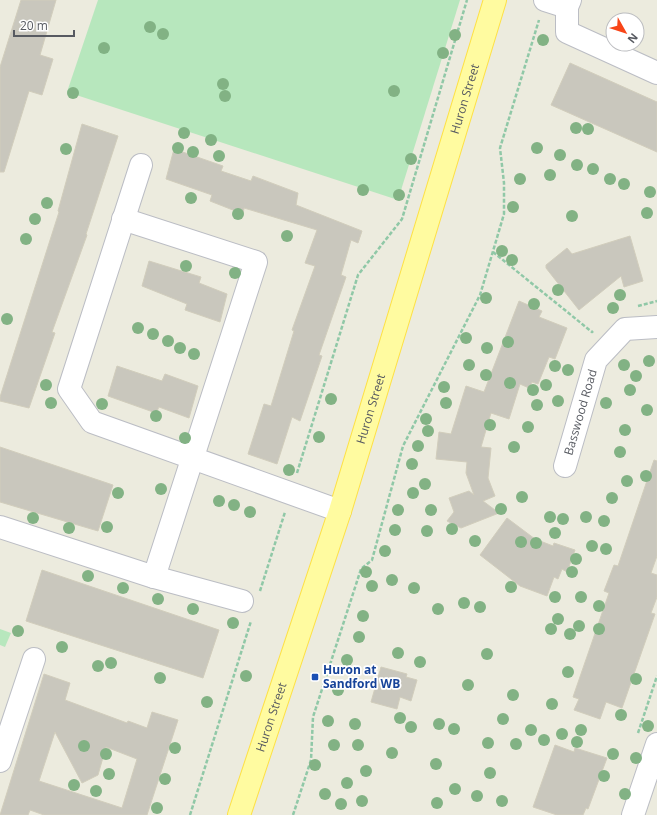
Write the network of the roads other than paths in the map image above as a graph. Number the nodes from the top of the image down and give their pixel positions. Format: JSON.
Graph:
{"nodes":[{"id":1,"x":495,"y":0,"type":"edge"},
{"id":2,"x":569,"y":4,"type":"edge"},
{"id":3,"x":542,"y":9,"type":"edge"},
{"id":4,"x":657,"y":73,"type":"edge"},
{"id":5,"x":141,"y":165,"type":"dead end"},
{"id":6,"x":123,"y":219,"type":"junction"},
{"id":7,"x":657,"y":328,"type":"edge"},
{"id":8,"x":191,"y":456,"type":"junction"},
{"id":9,"x":565,"y":466,"type":"dead end"},
{"id":10,"x":340,"y":511,"type":"junction"},
{"id":11,"x":0,"y":527,"type":"edge"},
{"id":12,"x":154,"y":577,"type":"junction"},
{"id":13,"x":251,"y":602,"type":"road end"},
{"id":14,"x":34,"y":659,"type":"dead end"},
{"id":15,"x":657,"y":744,"type":"edge"},
{"id":16,"x":0,"y":760,"type":"edge"},
{"id":17,"x":239,"y":815,"type":"edge"},
{"id":18,"x":633,"y":815,"type":"edge"}],
"edges":[{"from":1,"to":10,"type":"main road","name":"Huron Street"},
{"from":2,"to":3,"type":"street"},
{"from":2,"to":4,"type":"street"},
{"from":5,"to":6,"type":"street"},
{"from":6,"to":8,"type":"street"},
{"from":6,"to":8,"type":"street"},
{"from":7,"to":9,"type":"street","name":"Basswood Road"},
{"from":8,"to":10,"type":"street"},
{"from":8,"to":12,"type":"street"},
{"from":10,"to":17,"type":"main road","name":"Huron Street"},
{"from":11,"to":12,"type":"street"},
{"from":12,"to":13,"type":"street"},
{"from":14,"to":16,"type":"street"},
{"from":15,"to":18,"type":"street"}]}
